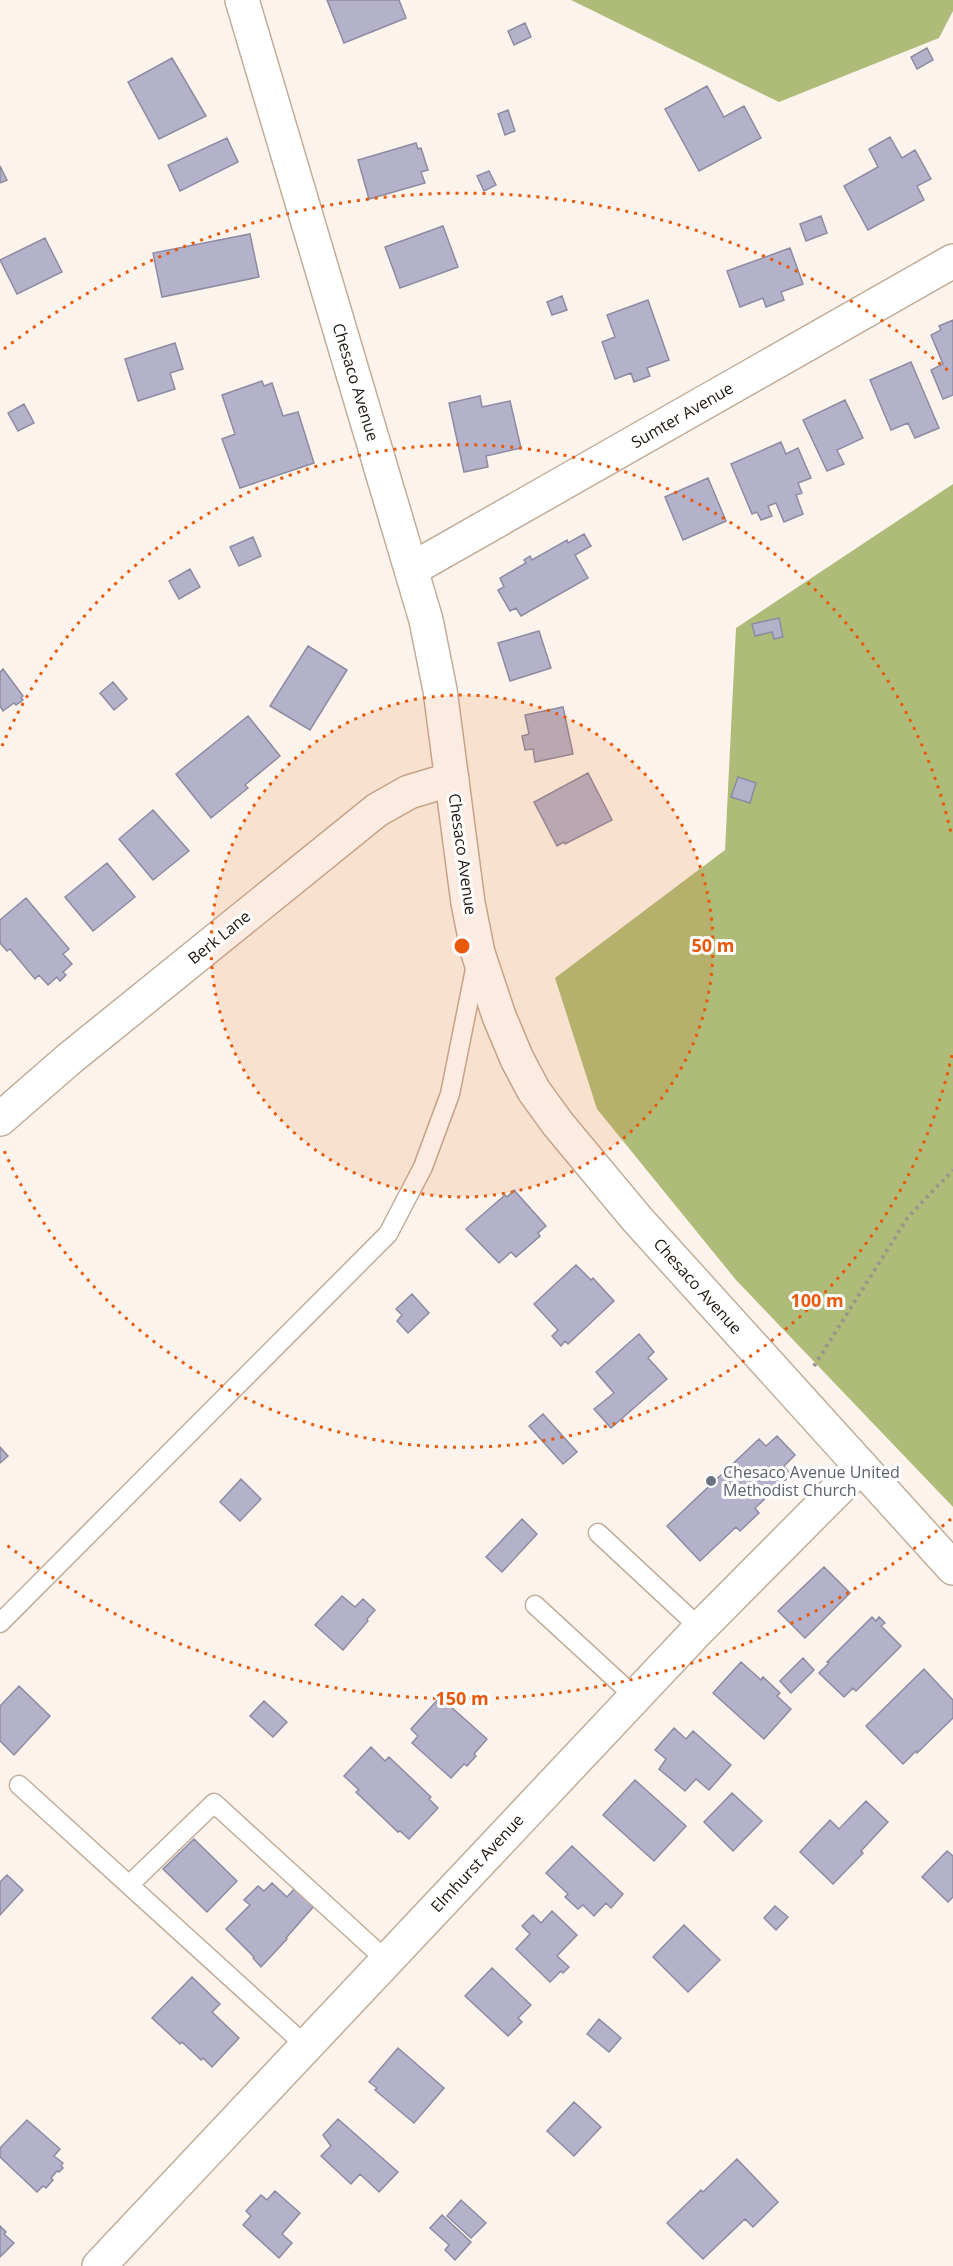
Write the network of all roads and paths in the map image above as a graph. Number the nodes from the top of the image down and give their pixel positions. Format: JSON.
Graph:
{"nodes":[{"id":1,"x":242,"y":0,"type":"edge"},
{"id":2,"x":953,"y":261,"type":"edge"},
{"id":3,"x":412,"y":569,"type":"junction"},
{"id":4,"x":452,"y":779,"type":"junction"},
{"id":5,"x":478,"y":953,"type":"junction"},
{"id":6,"x":0,"y":1119,"type":"edge"},
{"id":7,"x":953,"y":1170,"type":"edge"},
{"id":8,"x":796,"y":1395,"type":"junction"},
{"id":9,"x":861,"y":1466,"type":"junction"},
{"id":10,"x":598,"y":1533,"type":"dead end"},
{"id":11,"x":953,"y":1568,"type":"edge"},
{"id":12,"x":535,"y":1605,"type":"dead end"},
{"id":13,"x":0,"y":1623,"type":"edge"},
{"id":14,"x":700,"y":1628,"type":"junction"},
{"id":15,"x":635,"y":1697,"type":"junction"},
{"id":16,"x":19,"y":1785,"type":"dead end"},
{"id":17,"x":129,"y":1885,"type":"junction"},
{"id":18,"x":386,"y":1960,"type":"junction"},
{"id":19,"x":305,"y":2045,"type":"junction"},
{"id":20,"x":99,"y":2266,"type":"edge"}],
"edges":[{"from":1,"to":3,"type":"street","name":"Chesaco Avenue"},
{"from":2,"to":3,"type":"street","name":"Sumter Avenue"},
{"from":3,"to":4,"type":"street","name":"Chesaco Avenue"},
{"from":4,"to":5,"type":"street","name":"Chesaco Avenue"},
{"from":4,"to":6,"type":"street","name":"Berk Lane"},
{"from":5,"to":8,"type":"street","name":"Chesaco Avenue"},
{"from":5,"to":13,"type":"lane"},
{"from":7,"to":8,"type":"path"},
{"from":8,"to":9,"type":"street","name":"Chesaco Avenue"},
{"from":9,"to":11,"type":"street","name":"Chesaco Avenue"},
{"from":9,"to":14,"type":"street","name":"Elmhurst Avenue"},
{"from":10,"to":14,"type":"lane"},
{"from":12,"to":15,"type":"lane"},
{"from":14,"to":15,"type":"street","name":"Elmhurst Avenue"},
{"from":15,"to":18,"type":"street","name":"Elmhurst Avenue"},
{"from":16,"to":17,"type":"lane"},
{"from":17,"to":18,"type":"lane"},
{"from":17,"to":19,"type":"lane"},
{"from":18,"to":19,"type":"street","name":"Elmhurst Avenue"},
{"from":19,"to":20,"type":"street","name":"Elmhurst Avenue"}]}
